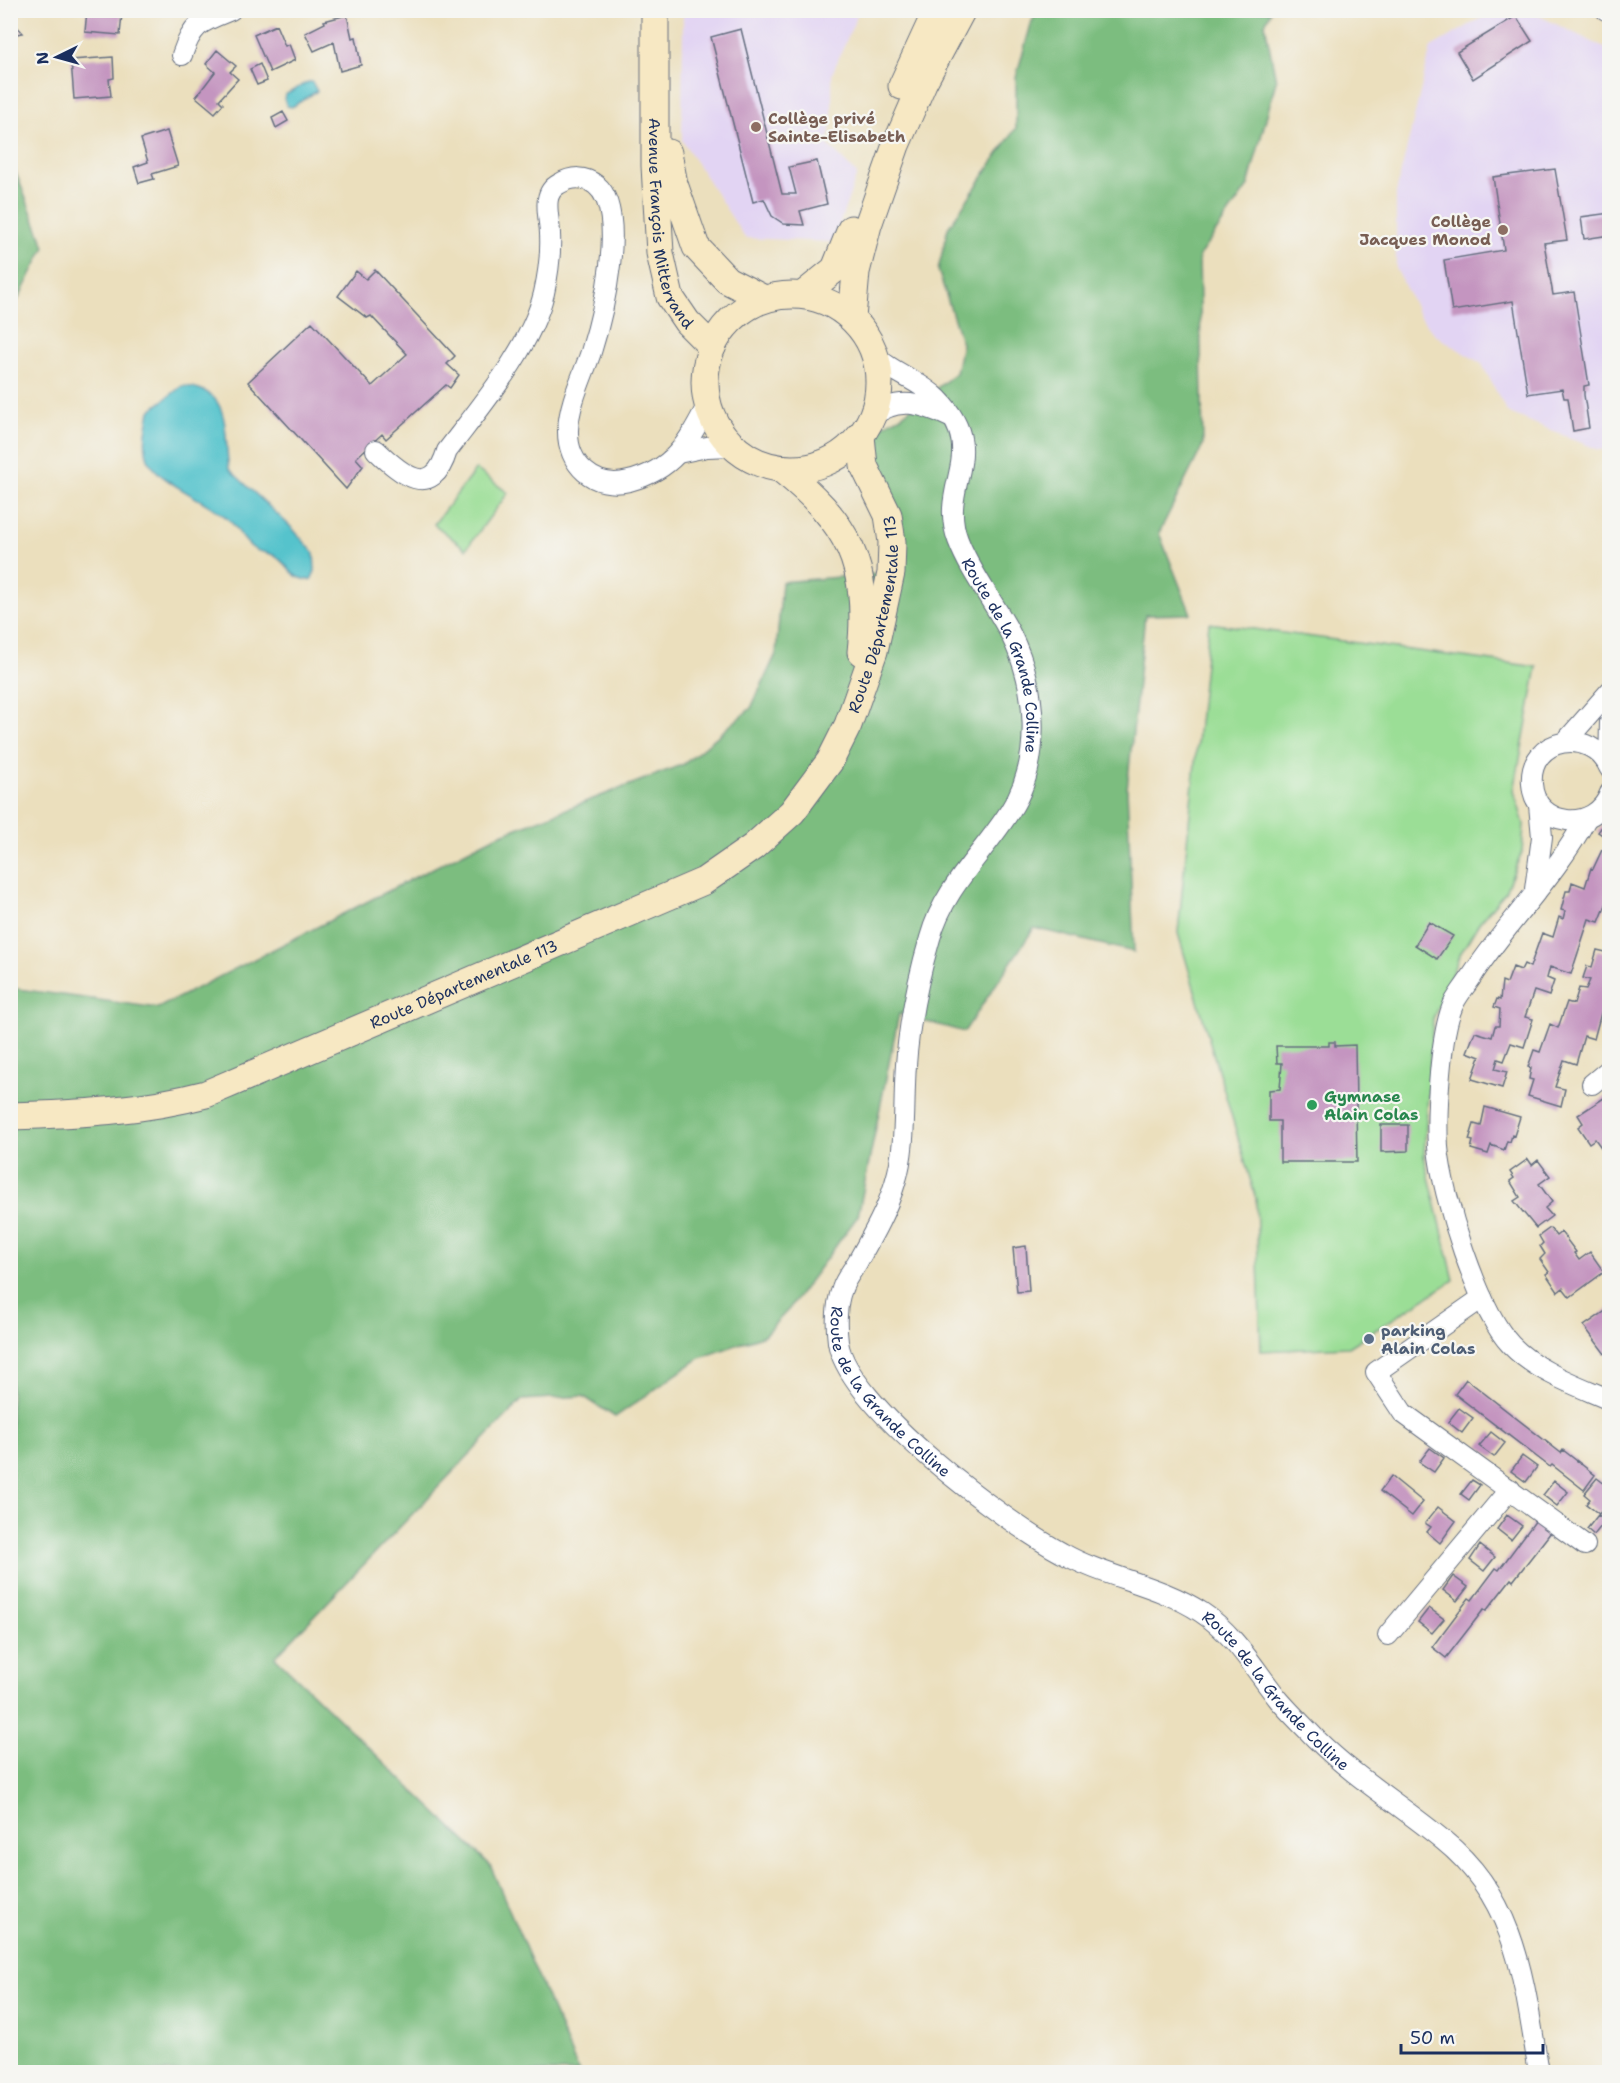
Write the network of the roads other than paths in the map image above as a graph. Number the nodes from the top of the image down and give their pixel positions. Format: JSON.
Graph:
{"nodes":[{"id":1,"x":231,"y":10,"type":"edge"},
{"id":2,"x":655,"y":10,"type":"edge"},
{"id":3,"x":937,"y":10,"type":"edge"},
{"id":4,"x":962,"y":10,"type":"edge"},
{"id":5,"x":182,"y":55,"type":"dead end"},
{"id":6,"x":655,"y":90,"type":"junction"},
{"id":7,"x":803,"y":295,"type":"junction"},
{"id":8,"x":764,"y":298,"type":"junction"},
{"id":9,"x":852,"y":318,"type":"junction"},
{"id":10,"x":712,"y":346,"type":"junction"},
{"id":11,"x":876,"y":357,"type":"junction"},
{"id":12,"x":707,"y":406,"type":"junction"},
{"id":13,"x":952,"y":418,"type":"junction"},
{"id":14,"x":867,"y":426,"type":"junction"},
{"id":15,"x":732,"y":446,"type":"junction"},
{"id":16,"x":376,"y":450,"type":"dead end"},
{"id":17,"x":678,"y":453,"type":"junction"},
{"id":18,"x":781,"y":469,"type":"junction"},
{"id":19,"x":1610,"y":690,"type":"edge"},
{"id":20,"x":1610,"y":722,"type":"edge"},
{"id":21,"x":848,"y":725,"type":"junction"},
{"id":22,"x":1566,"y":741,"type":"junction"},
{"id":23,"x":1609,"y":767,"type":"edge"},
{"id":24,"x":1610,"y":793,"type":"edge"},
{"id":25,"x":1539,"y":805,"type":"junction"},
{"id":26,"x":1598,"y":815,"type":"edge"},
{"id":27,"x":1534,"y":892,"type":"junction"},
{"id":28,"x":1610,"y":1069,"type":"edge"},
{"id":29,"x":1592,"y":1084,"type":"dead end"},
{"id":30,"x":10,"y":1116,"type":"edge"},
{"id":31,"x":1482,"y":1298,"type":"junction"},
{"id":32,"x":1610,"y":1400,"type":"edge"},
{"id":33,"x":1510,"y":1489,"type":"junction"},
{"id":34,"x":1586,"y":1545,"type":"dead end"},
{"id":35,"x":1388,"y":1635,"type":"dead end"},
{"id":36,"x":1539,"y":2073,"type":"edge"}],
"edges":[{"from":1,"to":5,"type":"street"},
{"from":2,"to":6,"type":"main road","name":"Avenue François Mitterrand"},
{"from":3,"to":7,"type":"main road"},
{"from":4,"to":9,"type":"main road"},
{"from":6,"to":8,"type":"main road","name":"Avenue François Mitterrand"},
{"from":6,"to":10,"type":"main road","name":"Avenue François Mitterrand"},
{"from":7,"to":8,"type":"main road"},
{"from":7,"to":9,"type":"main road"},
{"from":8,"to":10,"type":"main road"},
{"from":9,"to":11,"type":"main road"},
{"from":10,"to":12,"type":"main road"},
{"from":11,"to":13,"type":"street","name":"Route de la Grande Colline"},
{"from":11,"to":14,"type":"main road"},
{"from":12,"to":15,"type":"main road"},
{"from":12,"to":17,"type":"street"},
{"from":13,"to":14,"type":"street"},
{"from":13,"to":36,"type":"street","name":"Route de la Grande Colline"},
{"from":14,"to":18,"type":"main road"},
{"from":14,"to":21,"type":"main road","name":"Route Départementale 113"},
{"from":15,"to":17,"type":"street"},
{"from":15,"to":18,"type":"main road"},
{"from":16,"to":17,"type":"street"},
{"from":18,"to":21,"type":"main road","name":"Route Départementale 113"},
{"from":19,"to":22,"type":"street"},
{"from":20,"to":23,"type":"street"},
{"from":21,"to":30,"type":"main road","name":"Route Départementale 113"},
{"from":22,"to":23,"type":"street"},
{"from":22,"to":25,"type":"street"},
{"from":24,"to":26,"type":"street"},
{"from":25,"to":26,"type":"street"},
{"from":25,"to":27,"type":"street"},
{"from":26,"to":27,"type":"street"},
{"from":27,"to":31,"type":"street"},
{"from":28,"to":29,"type":"street"},
{"from":31,"to":32,"type":"street"},
{"from":31,"to":33,"type":"street"},
{"from":33,"to":34,"type":"street"},
{"from":33,"to":35,"type":"street"}]}
